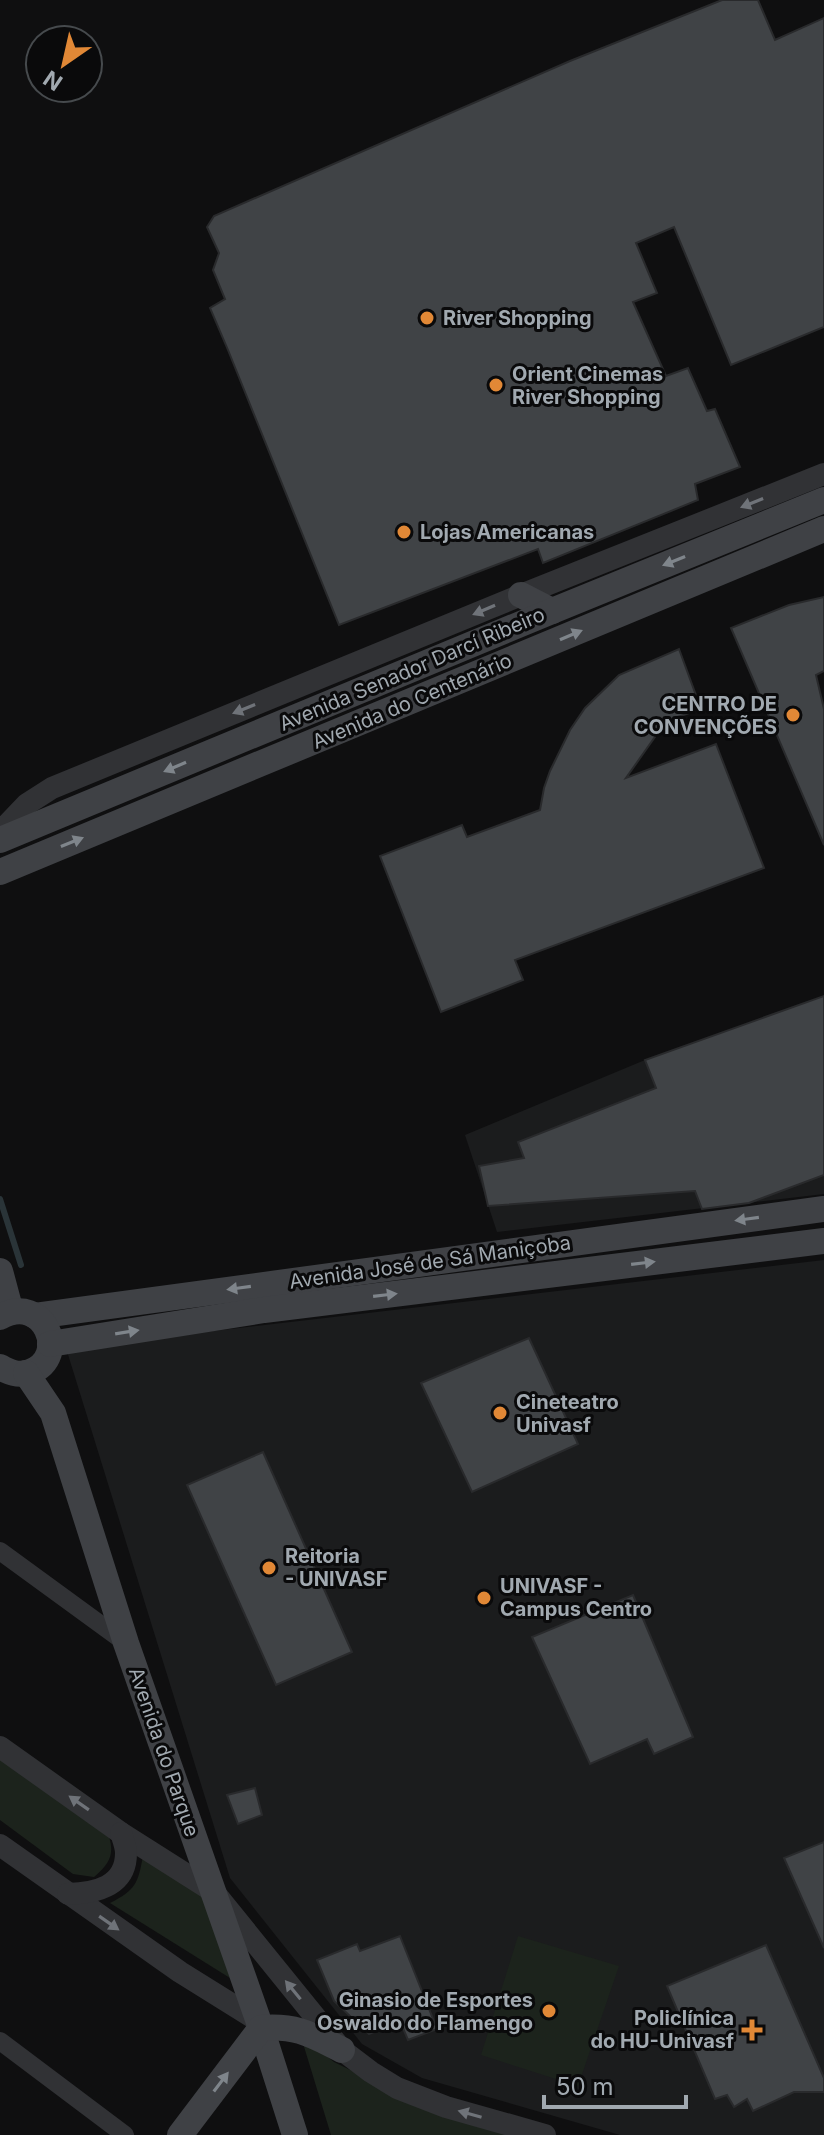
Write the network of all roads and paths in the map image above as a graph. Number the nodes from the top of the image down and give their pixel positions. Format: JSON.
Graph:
{"nodes":[{"id":1,"x":824,"y":474,"type":"edge"},
{"id":2,"x":824,"y":500,"type":"edge"},
{"id":3,"x":824,"y":529,"type":"edge"},
{"id":4,"x":521,"y":595,"type":"junction"},
{"id":5,"x":552,"y":611,"type":"junction"},
{"id":6,"x":0,"y":832,"type":"edge"},
{"id":7,"x":0,"y":840,"type":"edge"},
{"id":8,"x":0,"y":872,"type":"edge"},
{"id":9,"x":824,"y":1209,"type":"edge"},
{"id":10,"x":824,"y":1241,"type":"edge"},
{"id":11,"x":0,"y":1271,"type":"edge"},
{"id":12,"x":15,"y":1315,"type":"edge"},
{"id":13,"x":50,"y":1344,"type":"junction"},
{"id":14,"x":0,"y":1367,"type":"edge"},
{"id":15,"x":26,"y":1373,"type":"junction"},
{"id":16,"x":0,"y":1551,"type":"edge"},
{"id":17,"x":126,"y":1643,"type":"junction"},
{"id":18,"x":0,"y":1747,"type":"edge"},
{"id":19,"x":121,"y":1833,"type":"junction"},
{"id":20,"x":0,"y":1845,"type":"edge"},
{"id":21,"x":214,"y":1892,"type":"junction"},
{"id":22,"x":68,"y":1894,"type":"junction"},
{"id":23,"x":259,"y":2024,"type":"junction"},
{"id":24,"x":0,"y":2041,"type":"edge"},
{"id":25,"x":342,"y":2050,"type":"junction"},
{"id":26,"x":125,"y":2135,"type":"edge"},
{"id":27,"x":180,"y":2135,"type":"edge"},
{"id":28,"x":295,"y":2135,"type":"edge"},
{"id":29,"x":545,"y":2135,"type":"edge"}],
"edges":[{"from":1,"to":4,"type":"street","one_way":true},
{"from":2,"to":5,"type":"main road","name":"Avenida Senador Darcí Ribeiro","one_way":true},
{"from":8,"to":3,"type":"main road","name":"Avenida do Centenário","one_way":true},
{"from":4,"to":5,"type":"main road"},
{"from":4,"to":6,"type":"street","one_way":true},
{"from":5,"to":7,"type":"main road","name":"Avenida Senador Darcí Ribeiro","one_way":true},
{"from":9,"to":12,"type":"main road","name":"Avenida José de Sá Maniçoba","one_way":true},
{"from":13,"to":10,"type":"main road","name":"Avenida José de Sá Maniçoba","one_way":true},
{"from":11,"to":12,"type":"main road"},
{"from":12,"to":13,"type":"main road"},
{"from":13,"to":15,"type":"main road"},
{"from":14,"to":15,"type":"main road"},
{"from":15,"to":17,"type":"main road","name":"Avenida do Parque"},
{"from":16,"to":17,"type":"street"},
{"from":17,"to":21,"type":"main road","name":"Avenida do Parque"},
{"from":19,"to":18,"type":"street","one_way":true},
{"from":19,"to":21,"type":"street"},
{"from":19,"to":22,"type":"street"},
{"from":20,"to":22,"type":"street"},
{"from":21,"to":23,"type":"main road","name":"Avenida do Parque"},
{"from":25,"to":21,"type":"street","one_way":true},
{"from":22,"to":23,"type":"street","one_way":true},
{"from":23,"to":25,"type":"main road"},
{"from":27,"to":23,"type":"main road","one_way":true},
{"from":23,"to":28,"type":"main road","name":"Avenida do Parque"},
{"from":24,"to":26,"type":"street"},
{"from":29,"to":25,"type":"street","one_way":true}]}
